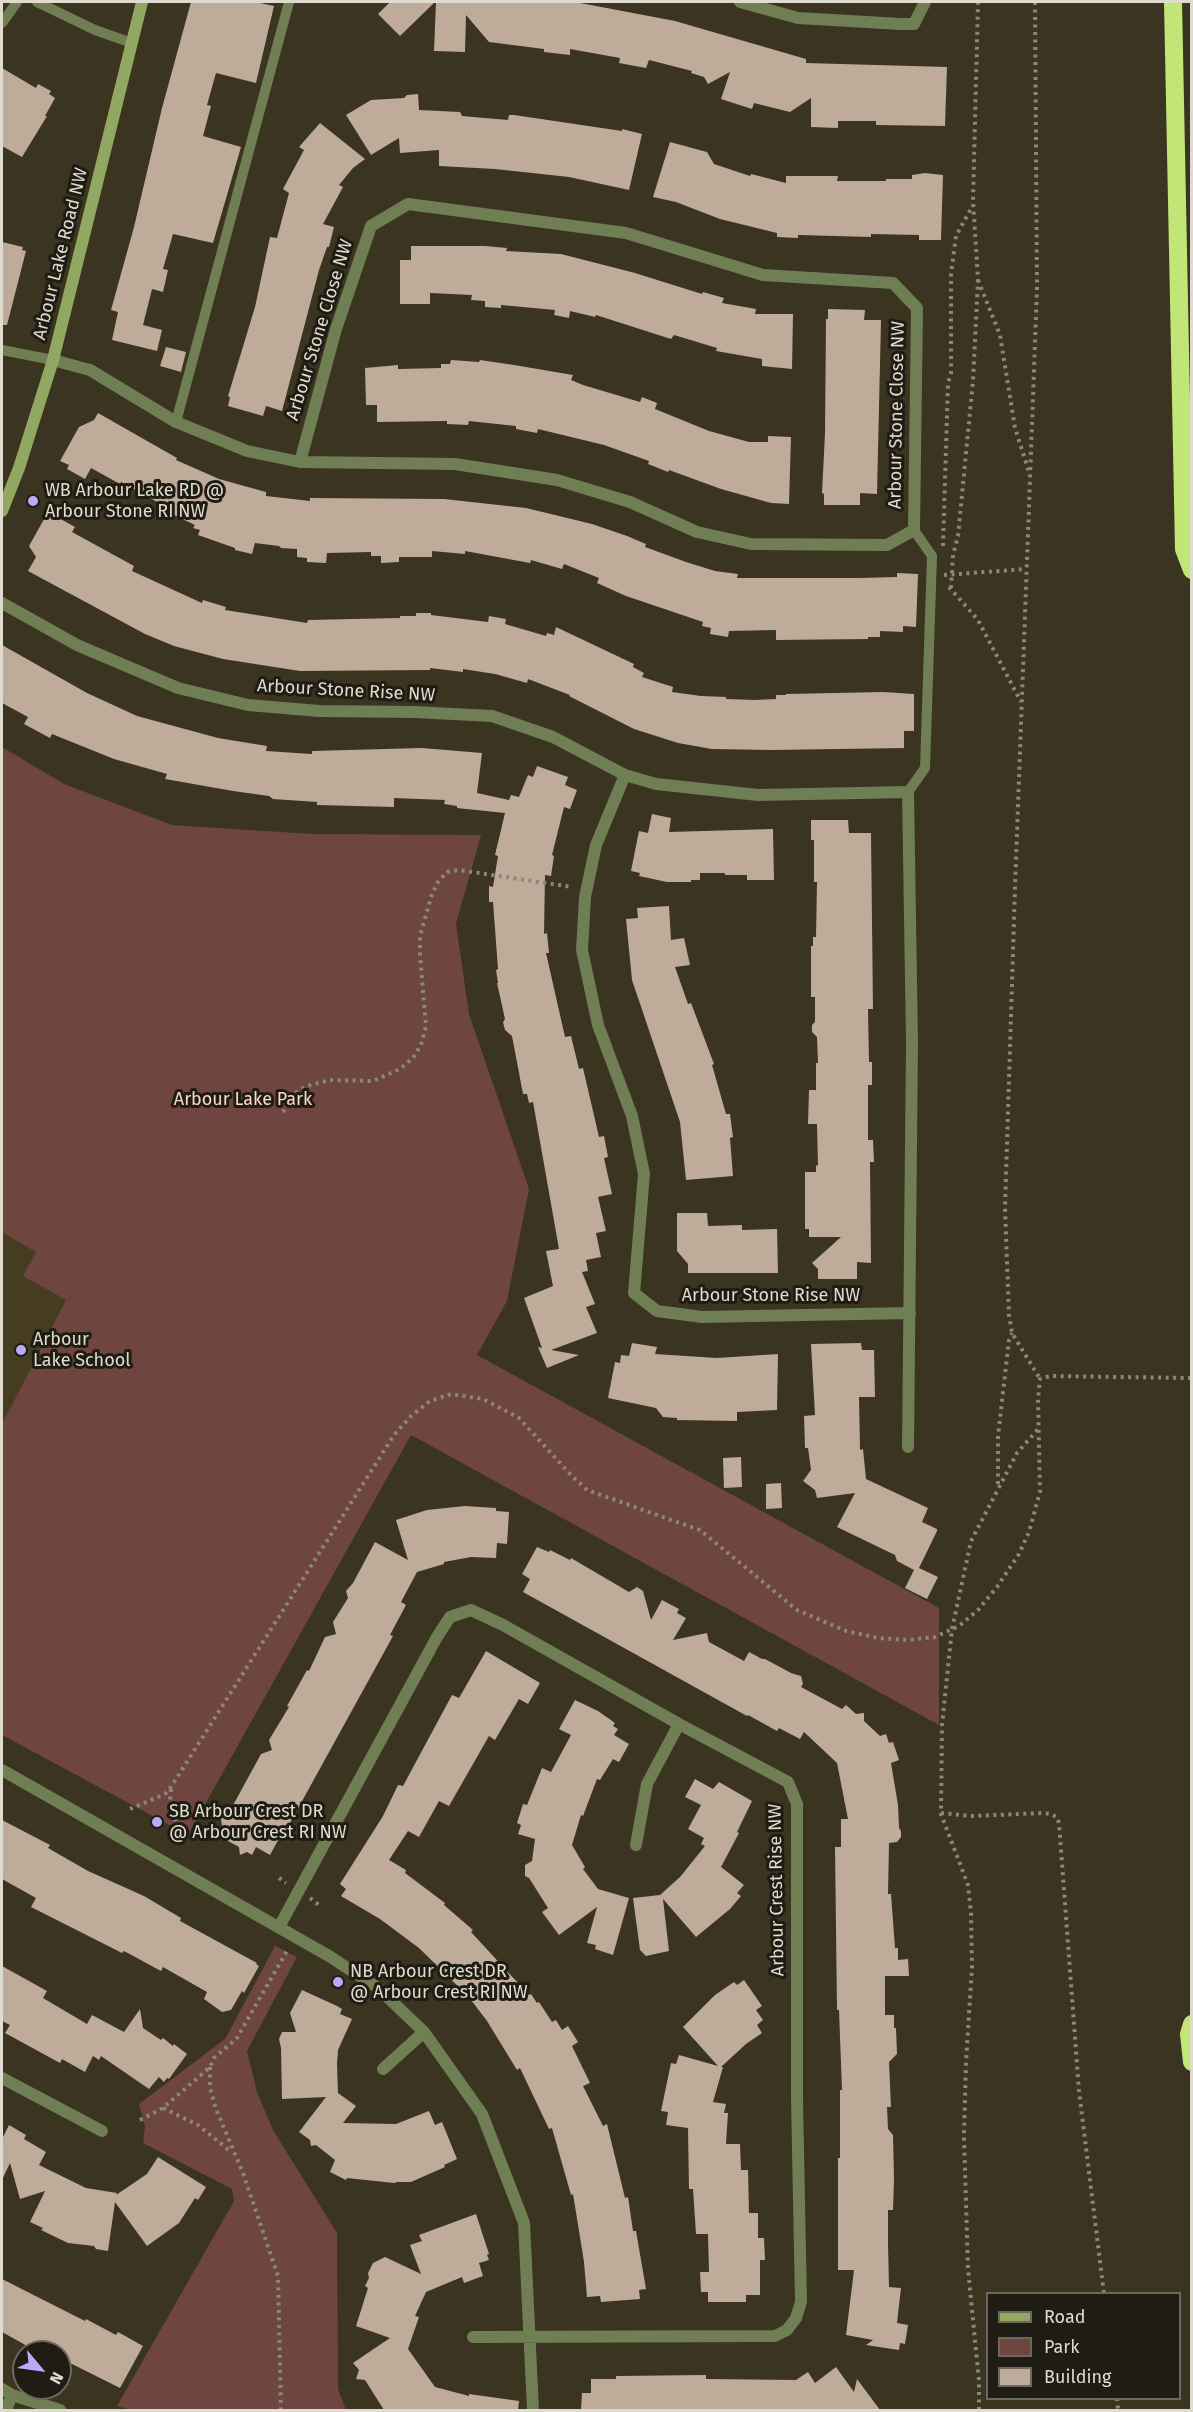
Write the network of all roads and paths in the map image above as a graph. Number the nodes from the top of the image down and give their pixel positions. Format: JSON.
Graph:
{"nodes":[{"id":1,"x":17,"y":2,"type":"edge"},
{"id":2,"x":142,"y":2,"type":"edge"},
{"id":3,"x":290,"y":2,"type":"edge"},
{"id":4,"x":740,"y":2,"type":"edge"},
{"id":5,"x":925,"y":2,"type":"edge"},
{"id":6,"x":978,"y":2,"type":"edge"},
{"id":7,"x":1035,"y":2,"type":"edge"},
{"id":8,"x":1173,"y":2,"type":"edge"},
{"id":9,"x":44,"y":3,"type":"edge"},
{"id":10,"x":2,"y":23,"type":"edge"},
{"id":11,"x":132,"y":43,"type":"junction"},
{"id":12,"x":973,"y":204,"type":"junction"},
{"id":13,"x":978,"y":280,"type":"junction"},
{"id":14,"x":2,"y":350,"type":"edge"},
{"id":15,"x":53,"y":360,"type":"junction"},
{"id":16,"x":176,"y":422,"type":"junction"},
{"id":17,"x":300,"y":462,"type":"junction"},
{"id":18,"x":1030,"y":474,"type":"junction"},
{"id":19,"x":2,"y":511,"type":"edge"},
{"id":20,"x":914,"y":530,"type":"junction"},
{"id":21,"x":943,"y":555,"type":"dead end"},
{"id":22,"x":942,"y":567,"type":"dead end"},
{"id":23,"x":1027,"y":569,"type":"junction"},
{"id":24,"x":1191,"y":570,"type":"edge"},
{"id":25,"x":952,"y":575,"type":"junction"},
{"id":26,"x":946,"y":584,"type":"dead end"},
{"id":27,"x":951,"y":588,"type":"junction"},
{"id":28,"x":2,"y":603,"type":"edge"},
{"id":29,"x":1022,"y":703,"type":"junction"},
{"id":30,"x":625,"y":775,"type":"junction"},
{"id":31,"x":908,"y":792,"type":"junction"},
{"id":32,"x":572,"y":887,"type":"dead end"},
{"id":33,"x":283,"y":1113,"type":"dead end"},
{"id":34,"x":910,"y":1313,"type":"junction"},
{"id":35,"x":1012,"y":1333,"type":"junction"},
{"id":36,"x":1191,"y":1378,"type":"edge"},
{"id":37,"x":1040,"y":1379,"type":"junction"},
{"id":38,"x":1039,"y":1428,"type":"junction"},
{"id":39,"x":908,"y":1447,"type":"dead end"},
{"id":40,"x":998,"y":1488,"type":"junction"},
{"id":41,"x":952,"y":1629,"type":"junction"},
{"id":42,"x":679,"y":1724,"type":"junction"},
{"id":43,"x":2,"y":1770,"type":"edge"},
{"id":44,"x":171,"y":1787,"type":"junction"},
{"id":45,"x":130,"y":1809,"type":"dead end"},
{"id":46,"x":941,"y":1813,"type":"junction"},
{"id":47,"x":180,"y":1838,"type":"dead end"},
{"id":48,"x":636,"y":1845,"type":"dead end"},
{"id":49,"x":279,"y":1927,"type":"junction"},
{"id":50,"x":288,"y":1948,"type":"dead end"},
{"id":51,"x":1191,"y":2024,"type":"edge"},
{"id":52,"x":424,"y":2032,"type":"junction"},
{"id":53,"x":1191,"y":2062,"type":"edge"},
{"id":54,"x":210,"y":2067,"type":"junction"},
{"id":55,"x":384,"y":2069,"type":"dead end"},
{"id":56,"x":2,"y":2078,"type":"edge"},
{"id":57,"x":163,"y":2108,"type":"junction"},
{"id":58,"x":140,"y":2120,"type":"dead end"},
{"id":59,"x":102,"y":2131,"type":"dead end"},
{"id":60,"x":233,"y":2154,"type":"junction"},
{"id":61,"x":1104,"y":2292,"type":"edge"},
{"id":62,"x":472,"y":2337,"type":"dead end"},
{"id":63,"x":531,"y":2338,"type":"junction"},
{"id":64,"x":7,"y":2392,"type":"edge"},
{"id":65,"x":6,"y":2410,"type":"edge"},
{"id":66,"x":60,"y":2410,"type":"edge"},
{"id":67,"x":281,"y":2410,"type":"edge"},
{"id":68,"x":533,"y":2410,"type":"edge"},
{"id":69,"x":979,"y":2410,"type":"edge"}],
"edges":[{"from":1,"to":10,"type":"lane"},
{"from":2,"to":11,"type":"street","name":"Arbour Lake Road NW"},
{"from":3,"to":16,"type":"lane"},
{"from":4,"to":5,"type":"street"},
{"from":6,"to":12,"type":"path"},
{"from":7,"to":18,"type":"path"},
{"from":8,"to":24,"type":"highway"},
{"from":9,"to":11,"type":"lane"},
{"from":11,"to":15,"type":"street","name":"Arbour Lake Road NW"},
{"from":12,"to":13,"type":"path"},
{"from":12,"to":21,"type":"path"},
{"from":13,"to":18,"type":"path"},
{"from":13,"to":25,"type":"path"},
{"from":14,"to":15,"type":"lane"},
{"from":15,"to":16,"type":"street","name":"Arbour Stone Close NW"},
{"from":15,"to":19,"type":"street","name":"Arbour Lake Road NW"},
{"from":16,"to":17,"type":"street","name":"Arbour Stone Close NW"},
{"from":17,"to":20,"type":"street","name":"Arbour Stone Close NW"},
{"from":17,"to":20,"type":"street","name":"Arbour Stone Close NW"},
{"from":18,"to":23,"type":"path"},
{"from":20,"to":31,"type":"lane"},
{"from":22,"to":25,"type":"path"},
{"from":23,"to":25,"type":"path"},
{"from":23,"to":29,"type":"path"},
{"from":25,"to":27,"type":"path"},
{"from":26,"to":27,"type":"path"},
{"from":27,"to":29,"type":"path"},
{"from":28,"to":30,"type":"street","name":"Arbour Stone Rise NW"},
{"from":29,"to":35,"type":"path"},
{"from":30,"to":31,"type":"street","name":"Arbour Stone Rise NW"},
{"from":30,"to":34,"type":"street","name":"Arbour Stone Rise NW"},
{"from":31,"to":34,"type":"street"},
{"from":32,"to":33,"type":"path"},
{"from":34,"to":39,"type":"street"},
{"from":35,"to":37,"type":"path"},
{"from":35,"to":40,"type":"path"},
{"from":36,"to":37,"type":"path"},
{"from":37,"to":38,"type":"path"},
{"from":38,"to":40,"type":"path"},
{"from":38,"to":41,"type":"path"},
{"from":40,"to":41,"type":"path"},
{"from":41,"to":44,"type":"path"},
{"from":41,"to":46,"type":"path"},
{"from":42,"to":48,"type":"street"},
{"from":42,"to":49,"type":"street","name":"Arbour Crest Rise NW"},
{"from":42,"to":63,"type":"street","name":"Arbour Crest Rise NW"},
{"from":43,"to":49,"type":"street"},
{"from":44,"to":45,"type":"path"},
{"from":44,"to":47,"type":"path"},
{"from":46,"to":61,"type":"path"},
{"from":46,"to":69,"type":"path"},
{"from":49,"to":52,"type":"street"},
{"from":50,"to":54,"type":"path"},
{"from":51,"to":53,"type":"highway"},
{"from":52,"to":55,"type":"street"},
{"from":52,"to":63,"type":"street"},
{"from":54,"to":57,"type":"path"},
{"from":54,"to":60,"type":"path"},
{"from":56,"to":59,"type":"street"},
{"from":57,"to":58,"type":"path"},
{"from":57,"to":60,"type":"path"},
{"from":60,"to":67,"type":"path"},
{"from":62,"to":63,"type":"street","name":"Arbour Crest Rise NW"},
{"from":63,"to":68,"type":"street"},
{"from":64,"to":65,"type":"street"},
{"from":64,"to":66,"type":"street"}]}
